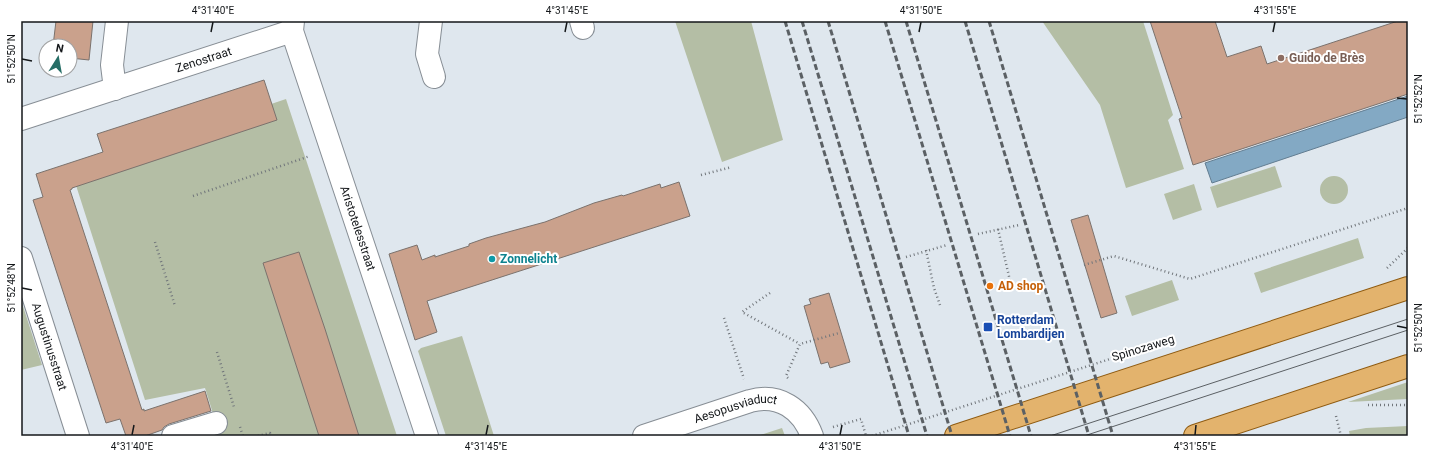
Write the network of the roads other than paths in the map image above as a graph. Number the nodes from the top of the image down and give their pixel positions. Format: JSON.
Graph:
{"nodes":[{"id":1,"x":117,"y":21,"type":"edge"},
{"id":2,"x":431,"y":21,"type":"edge"},
{"id":3,"x":292,"y":26,"type":"edge"},
{"id":4,"x":434,"y":77,"type":"dead end"},
{"id":5,"x":115,"y":89,"type":"junction"},
{"id":6,"x":21,"y":119,"type":"edge"},
{"id":7,"x":21,"y":258,"type":"edge"},
{"id":8,"x":1408,"y":288,"type":"edge"},
{"id":9,"x":1408,"y":366,"type":"edge"},
{"id":10,"x":216,"y":423,"type":"dead end"},
{"id":11,"x":78,"y":436,"type":"edge"},
{"id":12,"x":173,"y":436,"type":"edge"},
{"id":13,"x":427,"y":436,"type":"edge"},
{"id":14,"x":644,"y":436,"type":"edge"},
{"id":15,"x":812,"y":436,"type":"edge"},
{"id":16,"x":956,"y":436,"type":"edge"},
{"id":17,"x":1195,"y":436,"type":"edge"}],
"edges":[{"from":1,"to":5,"type":"street"},
{"from":2,"to":4,"type":"street"},
{"from":3,"to":5,"type":"street","name":"Zenostraat"},
{"from":3,"to":13,"type":"street","name":"Aristotelesstraat"},
{"from":5,"to":6,"type":"street","name":"Zenostraat"},
{"from":7,"to":11,"type":"street","name":"Augustinusstraat"},
{"from":8,"to":16,"type":"main road","name":"Spinozaweg"},
{"from":9,"to":17,"type":"main road"},
{"from":10,"to":12,"type":"street"},
{"from":14,"to":15,"type":"street","name":"Aesopusviaduct"}]}
